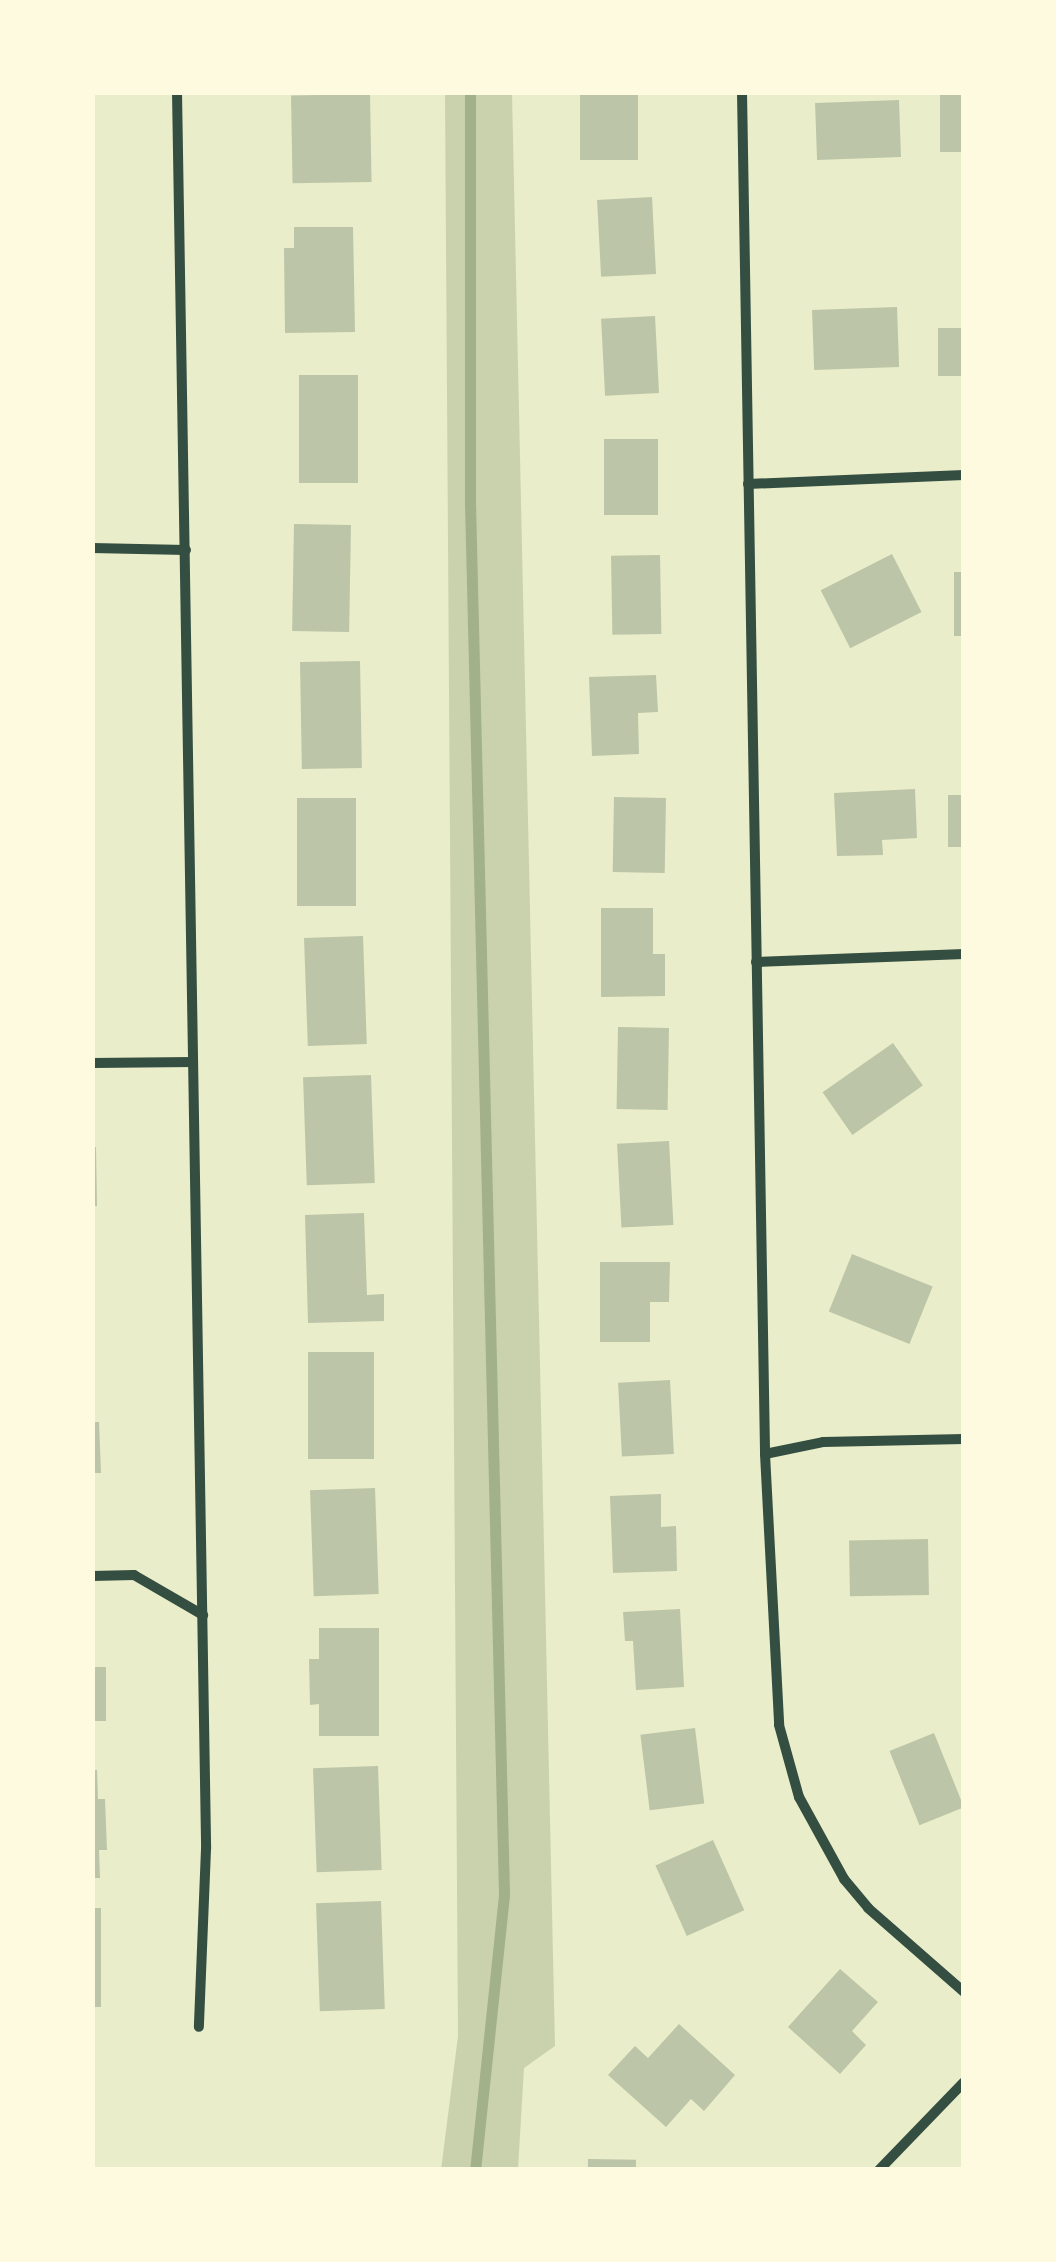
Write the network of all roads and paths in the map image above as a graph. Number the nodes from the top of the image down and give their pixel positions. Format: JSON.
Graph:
{"nodes":[{"id":1,"x":177,"y":92,"type":"edge"},
{"id":2,"x":742,"y":92,"type":"edge"},
{"id":3,"x":964,"y":475,"type":"edge"},
{"id":4,"x":748,"y":484,"type":"junction"},
{"id":5,"x":92,"y":548,"type":"edge"},
{"id":6,"x":186,"y":550,"type":"junction"},
{"id":7,"x":964,"y":954,"type":"edge"},
{"id":8,"x":756,"y":962,"type":"junction"},
{"id":9,"x":193,"y":1062,"type":"junction"},
{"id":10,"x":92,"y":1063,"type":"edge"},
{"id":11,"x":964,"y":1438,"type":"edge"},
{"id":12,"x":765,"y":1454,"type":"junction"},
{"id":13,"x":92,"y":1576,"type":"edge"},
{"id":14,"x":203,"y":1616,"type":"junction"},
{"id":15,"x":964,"y":1992,"type":"edge"},
{"id":16,"x":200,"y":2027,"type":"dead end"},
{"id":17,"x":964,"y":2082,"type":"edge"},
{"id":18,"x":879,"y":2170,"type":"edge"}],
"edges":[{"from":1,"to":6,"type":"street"},
{"from":2,"to":4,"type":"street"},
{"from":3,"to":4,"type":"street"},
{"from":4,"to":8,"type":"street"},
{"from":5,"to":6,"type":"street"},
{"from":6,"to":9,"type":"street"},
{"from":7,"to":8,"type":"street"},
{"from":8,"to":12,"type":"street"},
{"from":9,"to":10,"type":"street"},
{"from":9,"to":14,"type":"street"},
{"from":11,"to":12,"type":"street"},
{"from":12,"to":15,"type":"street"},
{"from":13,"to":14,"type":"street"},
{"from":14,"to":16,"type":"street"},
{"from":17,"to":18,"type":"street"}]}
